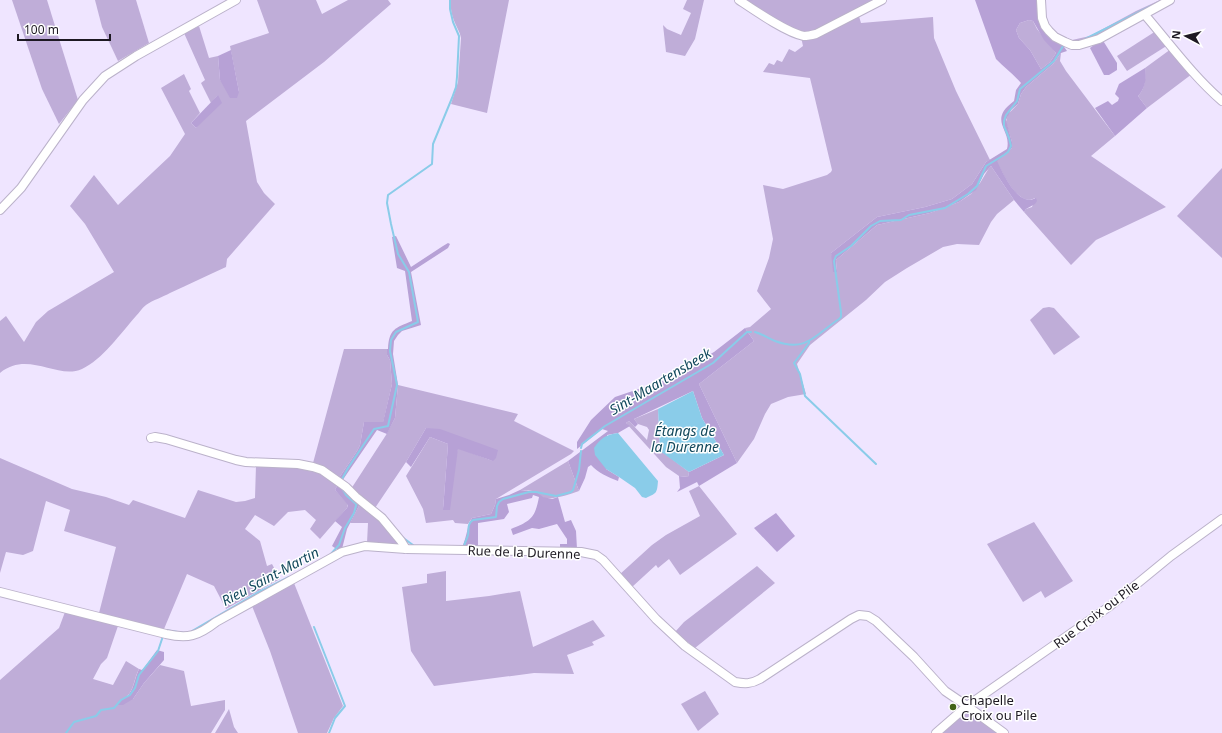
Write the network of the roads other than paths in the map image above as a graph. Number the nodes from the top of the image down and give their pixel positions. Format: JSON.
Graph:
{"nodes":[{"id":1,"x":235,"y":0,"type":"edge"},
{"id":2,"x":739,"y":0,"type":"edge"},
{"id":3,"x":882,"y":0,"type":"edge"},
{"id":4,"x":1041,"y":0,"type":"edge"},
{"id":5,"x":1170,"y":0,"type":"edge"},
{"id":6,"x":1145,"y":15,"type":"junction"},
{"id":7,"x":1222,"y":101,"type":"edge"},
{"id":8,"x":0,"y":210,"type":"edge"},
{"id":9,"x":151,"y":438,"type":"dead end"},
{"id":10,"x":1222,"y":520,"type":"edge"},
{"id":11,"x":406,"y":549,"type":"junction"},
{"id":12,"x":0,"y":592,"type":"edge"},
{"id":13,"x":967,"y":706,"type":"junction"},
{"id":14,"x":936,"y":733,"type":"edge"},
{"id":15,"x":1004,"y":733,"type":"edge"}],
"edges":[{"from":1,"to":8,"type":"street"},
{"from":2,"to":3,"type":"street"},
{"from":4,"to":6,"type":"street"},
{"from":5,"to":6,"type":"street"},
{"from":6,"to":7,"type":"street"},
{"from":9,"to":11,"type":"street"},
{"from":10,"to":13,"type":"street","name":"Rue Croix ou Pile"},
{"from":11,"to":12,"type":"street","name":"Rue de la Durenne"},
{"from":11,"to":13,"type":"street","name":"Rue de la Durenne"},
{"from":13,"to":14,"type":"street","name":"Rue Croix ou Pile"},
{"from":13,"to":15,"type":"street"}]}
